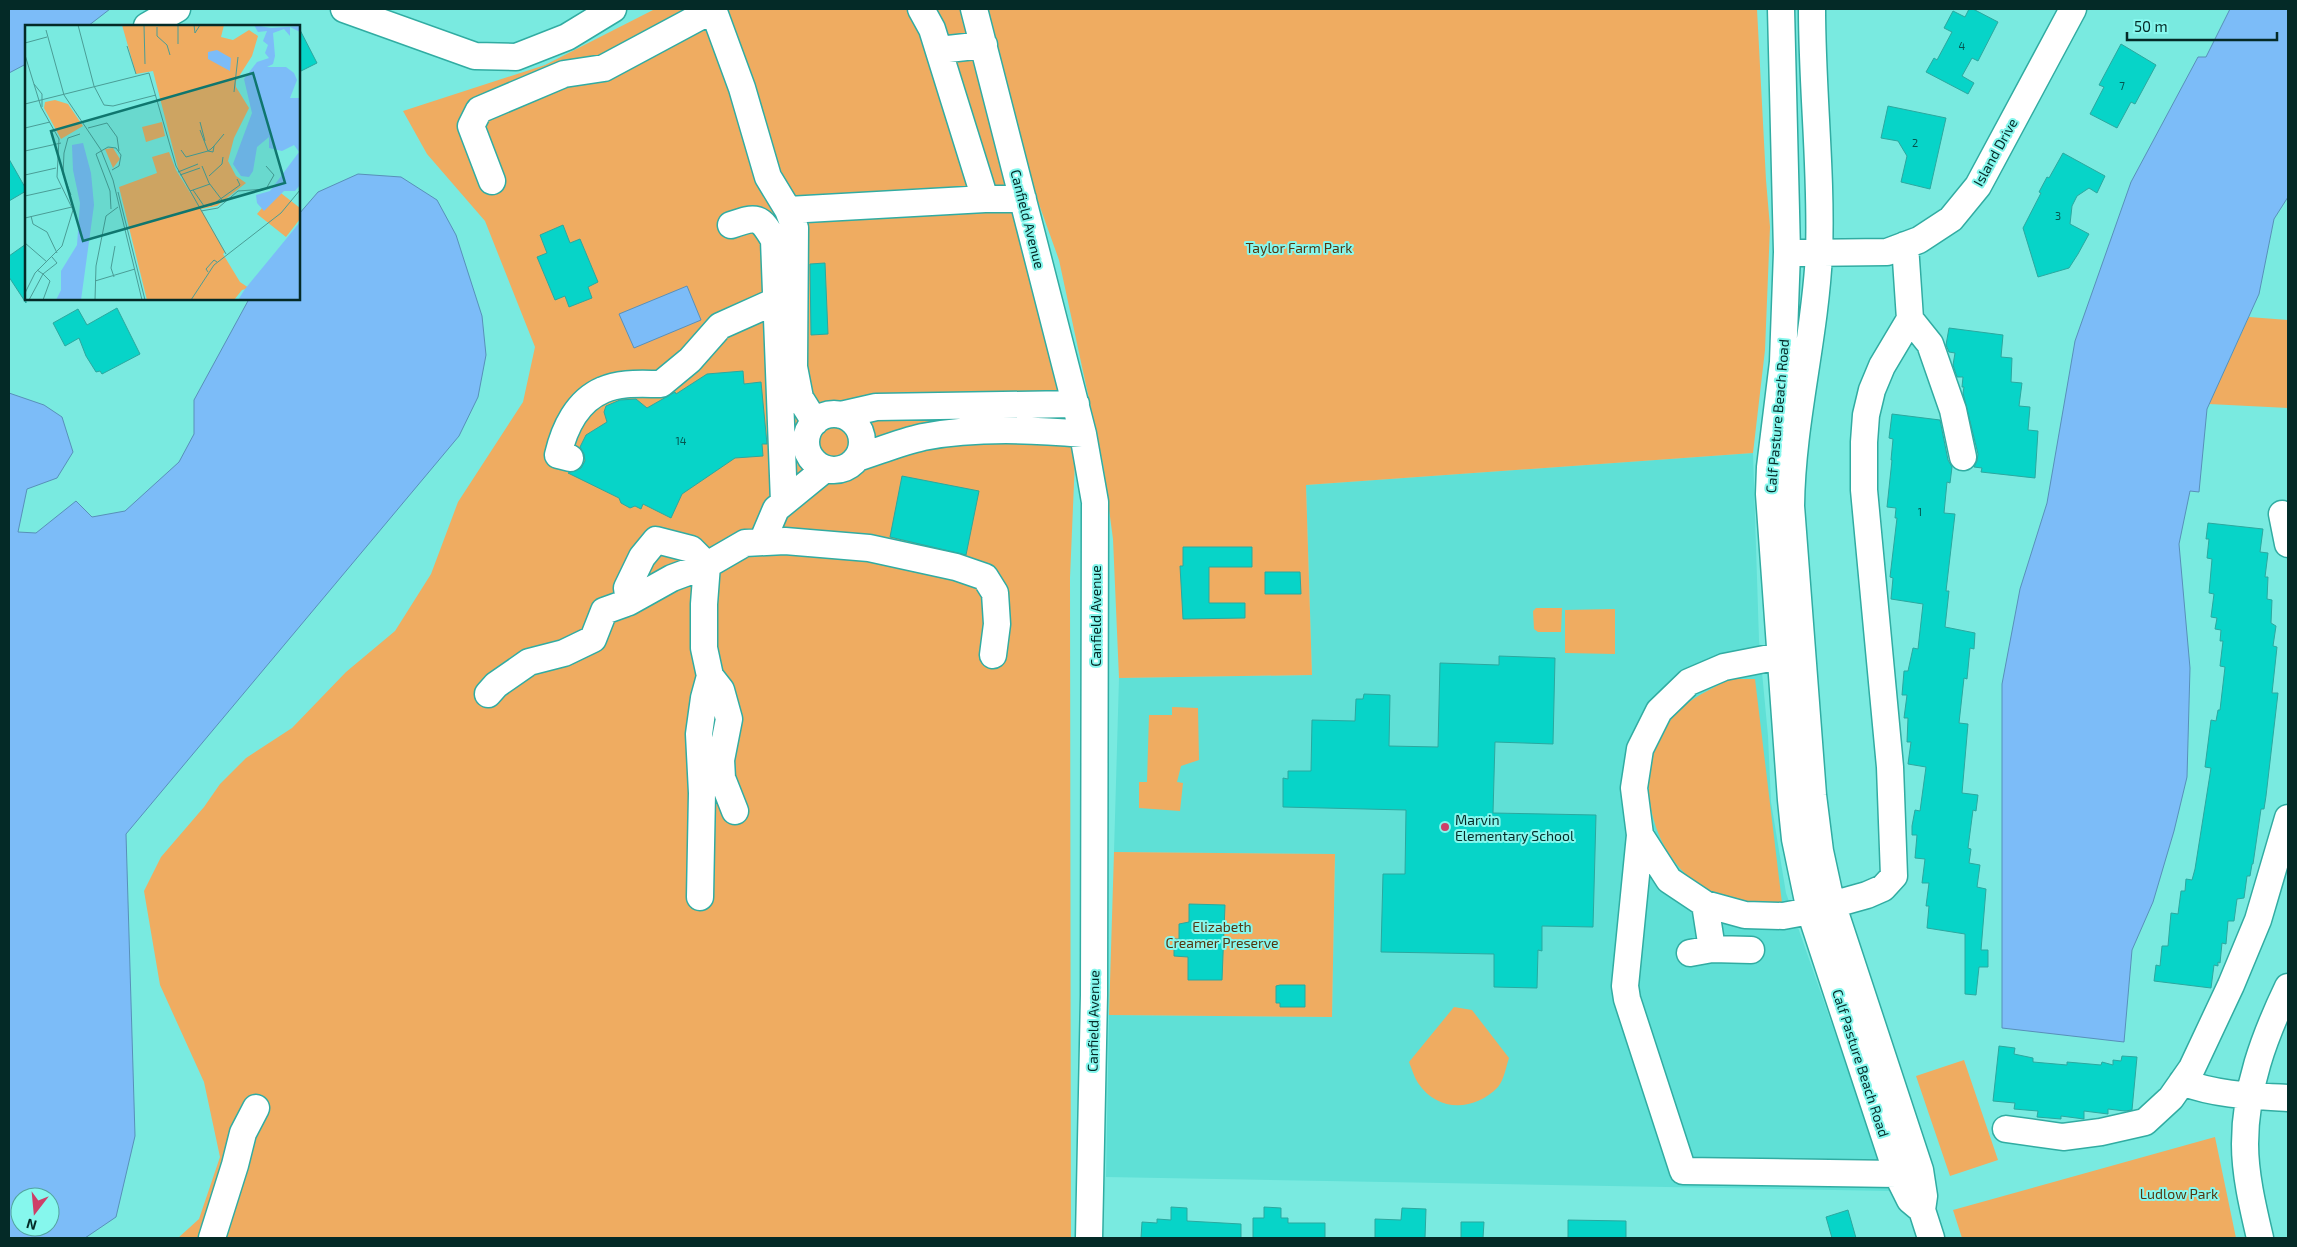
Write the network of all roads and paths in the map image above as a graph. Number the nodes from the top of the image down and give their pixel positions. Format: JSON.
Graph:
{"nodes":[{"id":1,"x":177,"y":9,"type":"edge"},
{"id":2,"x":344,"y":9,"type":"edge"},
{"id":3,"x":613,"y":9,"type":"edge"},
{"id":4,"x":714,"y":9,"type":"edge"},
{"id":5,"x":921,"y":9,"type":"edge"},
{"id":6,"x":974,"y":9,"type":"edge"},
{"id":7,"x":1781,"y":9,"type":"edge"},
{"id":8,"x":1812,"y":9,"type":"edge"},
{"id":9,"x":2073,"y":9,"type":"edge"},
{"id":10,"x":149,"y":25,"type":"edge"},
{"id":11,"x":984,"y":45,"type":"junction"},
{"id":12,"x":938,"y":50,"type":"junction"},
{"id":13,"x":492,"y":181,"type":"dead end"},
{"id":14,"x":984,"y":199,"type":"junction"},
{"id":15,"x":1023,"y":199,"type":"junction"},
{"id":16,"x":788,"y":210,"type":"junction"},
{"id":17,"x":732,"y":225,"type":"dead end"},
{"id":18,"x":1904,"y":245,"type":"junction"},
{"id":19,"x":1788,"y":252,"type":"junction"},
{"id":20,"x":1819,"y":254,"type":"junction"},
{"id":21,"x":776,"y":301,"type":"junction"},
{"id":22,"x":1910,"y":319,"type":"junction"},
{"id":23,"x":1076,"y":404,"type":"junction"},
{"id":24,"x":841,"y":415,"type":"junction"},
{"id":25,"x":1003,"y":418,"type":"junction"},
{"id":26,"x":815,"y":422,"type":"junction"},
{"id":27,"x":1083,"y":434,"type":"junction"},
{"id":28,"x":1963,"y":457,"type":"dead end"},
{"id":29,"x":570,"y":458,"type":"dead end"},
{"id":30,"x":857,"y":458,"type":"junction"},
{"id":31,"x":826,"y":469,"type":"junction"},
{"id":32,"x":784,"y":502,"type":"junction"},
{"id":33,"x":2282,"y":514,"type":"dead end"},
{"id":34,"x":762,"y":542,"type":"junction"},
{"id":35,"x":2288,"y":544,"type":"edge"},
{"id":36,"x":707,"y":565,"type":"junction"},
{"id":37,"x":629,"y":602,"type":"junction"},
{"id":38,"x":993,"y":655,"type":"dead end"},
{"id":39,"x":1780,"y":656,"type":"junction"},
{"id":40,"x":710,"y":676,"type":"junction"},
{"id":41,"x":488,"y":694,"type":"dead end"},
{"id":42,"x":735,"y":811,"type":"dead end"},
{"id":43,"x":2288,"y":818,"type":"edge"},
{"id":44,"x":1640,"y":836,"type":"junction"},
{"id":45,"x":700,"y":897,"type":"dead end"},
{"id":46,"x":1705,"y":904,"type":"junction"},
{"id":47,"x":1821,"y":908,"type":"junction"},
{"id":48,"x":1751,"y":950,"type":"dead end"},
{"id":49,"x":2288,"y":988,"type":"edge"},
{"id":50,"x":2182,"y":1082,"type":"junction"},
{"id":51,"x":2249,"y":1096,"type":"junction"},
{"id":52,"x":2288,"y":1098,"type":"edge"},
{"id":53,"x":256,"y":1108,"type":"dead end"},
{"id":54,"x":2006,"y":1129,"type":"dead end"},
{"id":55,"x":1897,"y":1174,"type":"junction"},
{"id":56,"x":1922,"y":1210,"type":"junction"},
{"id":57,"x":212,"y":1238,"type":"edge"},
{"id":58,"x":1089,"y":1238,"type":"edge"},
{"id":59,"x":1931,"y":1238,"type":"edge"},
{"id":60,"x":2260,"y":1238,"type":"edge"}],
"edges":[{"from":1,"to":10,"type":"street"},
{"from":2,"to":3,"type":"street"},
{"from":4,"to":13,"type":"street"},
{"from":4,"to":16,"type":"street"},
{"from":5,"to":12,"type":"street"},
{"from":6,"to":11,"type":"street","name":"Canfield Avenue"},
{"from":7,"to":19,"type":"street","name":"Calf Pasture Beach Road"},
{"from":8,"to":20,"type":"street","name":"Calf Pasture Beach Road"},
{"from":9,"to":18,"type":"street","name":"Island Drive"},
{"from":11,"to":12,"type":"street"},
{"from":11,"to":15,"type":"street","name":"Canfield Avenue"},
{"from":12,"to":14,"type":"street"},
{"from":14,"to":15,"type":"street"},
{"from":14,"to":16,"type":"street"},
{"from":15,"to":23,"type":"street","name":"Canfield Avenue"},
{"from":16,"to":26,"type":"street"},
{"from":17,"to":21,"type":"street"},
{"from":18,"to":20,"type":"street","name":"Island Drive"},
{"from":18,"to":22,"type":"street"},
{"from":19,"to":20,"type":"street","name":"Island Drive"},
{"from":19,"to":39,"type":"street","name":"Calf Pasture Beach Road"},
{"from":20,"to":47,"type":"street","name":"Calf Pasture Beach Road"},
{"from":21,"to":29,"type":"street"},
{"from":21,"to":32,"type":"street"},
{"from":22,"to":28,"type":"street"},
{"from":22,"to":47,"type":"street"},
{"from":23,"to":25,"type":"street"},
{"from":23,"to":27,"type":"street","name":"Canfield Avenue"},
{"from":24,"to":25,"type":"street"},
{"from":24,"to":26,"type":"street"},
{"from":24,"to":30,"type":"street"},
{"from":25,"to":27,"type":"street"},
{"from":25,"to":30,"type":"street"},
{"from":26,"to":31,"type":"street"},
{"from":27,"to":58,"type":"street","name":"Canfield Avenue"},
{"from":30,"to":31,"type":"street"},
{"from":31,"to":32,"type":"street"},
{"from":32,"to":34,"type":"street"},
{"from":33,"to":35,"type":"street"},
{"from":34,"to":36,"type":"street"},
{"from":34,"to":38,"type":"street"},
{"from":36,"to":37,"type":"street"},
{"from":36,"to":37,"type":"street"},
{"from":36,"to":40,"type":"street"},
{"from":37,"to":41,"type":"street"},
{"from":39,"to":44,"type":"street"},
{"from":39,"to":47,"type":"street","name":"Calf Pasture Beach Road"},
{"from":40,"to":42,"type":"street"},
{"from":40,"to":45,"type":"street"},
{"from":43,"to":50,"type":"street"},
{"from":44,"to":46,"type":"street"},
{"from":44,"to":55,"type":"street"},
{"from":46,"to":47,"type":"street"},
{"from":46,"to":48,"type":"street"},
{"from":47,"to":55,"type":"street","name":"Calf Pasture Beach Road"},
{"from":47,"to":56,"type":"street","name":"Calf Pasture Beach Road"},
{"from":49,"to":51,"type":"street"},
{"from":50,"to":51,"type":"street"},
{"from":50,"to":54,"type":"street"},
{"from":51,"to":52,"type":"street"},
{"from":51,"to":60,"type":"street"},
{"from":53,"to":57,"type":"street"},
{"from":55,"to":56,"type":"street","name":"Calf Pasture Beach Road"},
{"from":56,"to":59,"type":"street","name":"Calf Pasture Beach Road"}]}
